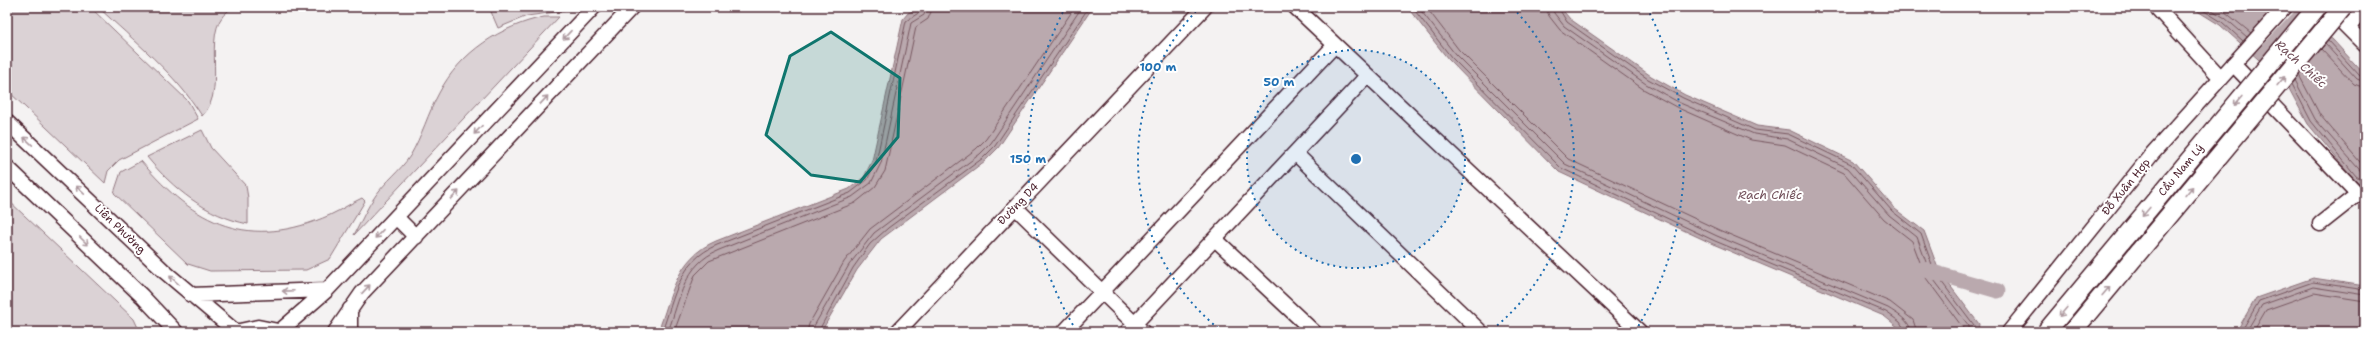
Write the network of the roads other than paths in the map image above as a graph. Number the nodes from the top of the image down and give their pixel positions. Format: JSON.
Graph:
{"nodes":[{"id":1,"x":594,"y":7,"type":"edge"},
{"id":2,"x":632,"y":7,"type":"edge"},
{"id":3,"x":1205,"y":7,"type":"edge"},
{"id":4,"x":1295,"y":7,"type":"edge"},
{"id":5,"x":2156,"y":7,"type":"edge"},
{"id":6,"x":2285,"y":7,"type":"edge"},
{"id":7,"x":2317,"y":7,"type":"edge"},
{"id":8,"x":2327,"y":7,"type":"edge"},
{"id":9,"x":2343,"y":7,"type":"edge"},
{"id":10,"x":2365,"y":8,"type":"edge"},
{"id":11,"x":2348,"y":28,"type":"junction"},
{"id":12,"x":2365,"y":44,"type":"edge"},
{"id":13,"x":1335,"y":45,"type":"junction"},
{"id":14,"x":2234,"y":64,"type":"junction"},
{"id":15,"x":1367,"y":76,"type":"junction"},
{"id":16,"x":2220,"y":78,"type":"junction"},
{"id":17,"x":7,"y":122,"type":"edge"},
{"id":18,"x":1296,"y":153,"type":"junction"},
{"id":19,"x":7,"y":167,"type":"edge"},
{"id":20,"x":1015,"y":207,"type":"junction"},
{"id":21,"x":396,"y":217,"type":"junction"},
{"id":22,"x":2320,"y":224,"type":"dead end"},
{"id":23,"x":416,"y":236,"type":"junction"},
{"id":24,"x":1215,"y":239,"type":"junction"},
{"id":25,"x":327,"y":290,"type":"junction"},
{"id":26,"x":1102,"y":292,"type":"junction"},
{"id":27,"x":191,"y":295,"type":"junction"},
{"id":28,"x":350,"y":309,"type":"junction"},
{"id":29,"x":166,"y":326,"type":"edge"},
{"id":30,"x":1135,"y":329,"type":"edge"},
{"id":31,"x":281,"y":331,"type":"edge"},
{"id":32,"x":176,"y":332,"type":"edge"},
{"id":33,"x":236,"y":332,"type":"edge"},
{"id":34,"x":335,"y":332,"type":"edge"},
{"id":35,"x":350,"y":332,"type":"edge"},
{"id":36,"x":896,"y":332,"type":"edge"},
{"id":37,"x":1064,"y":332,"type":"edge"},
{"id":38,"x":1314,"y":332,"type":"edge"},
{"id":39,"x":1481,"y":332,"type":"edge"},
{"id":40,"x":1640,"y":332,"type":"edge"},
{"id":41,"x":2010,"y":332,"type":"edge"},
{"id":42,"x":2046,"y":332,"type":"edge"},
{"id":43,"x":2072,"y":332,"type":"edge"}],
"edges":[{"from":1,"to":21,"type":"street","one_way":true},
{"from":23,"to":2,"type":"street","one_way":true},
{"from":3,"to":20,"type":"street","name":"Đường D4"},
{"from":4,"to":13,"type":"street"},
{"from":5,"to":16,"type":"street"},
{"from":6,"to":14,"type":"street","name":"Đỗ Xuân Hợp"},
{"from":7,"to":42,"type":"main road","name":"Cầu Nam Lý","one_way":true,"bridge":true},
{"from":8,"to":11,"type":"street"},
{"from":43,"to":9,"type":"main road","name":"Cầu Nam Lý","one_way":true,"bridge":true},
{"from":10,"to":11,"type":"street"},
{"from":11,"to":12,"type":"street"},
{"from":13,"to":15,"type":"street"},
{"from":13,"to":26,"type":"street"},
{"from":14,"to":16,"type":"street","name":"Đỗ Xuân Hợp"},
{"from":14,"to":22,"type":"street"},
{"from":15,"to":18,"type":"street"},
{"from":15,"to":40,"type":"street"},
{"from":16,"to":41,"type":"street","name":"Đỗ Xuân Hợp"},
{"from":27,"to":17,"type":"street","name":"Liên Phường","one_way":true},
{"from":18,"to":24,"type":"street"},
{"from":18,"to":39,"type":"street"},
{"from":19,"to":29,"type":"street","one_way":true},
{"from":20,"to":26,"type":"street"},
{"from":20,"to":36,"type":"street","name":"Đường D4"},
{"from":21,"to":23,"type":"street"},
{"from":21,"to":25,"type":"street","one_way":true},
{"from":28,"to":23,"type":"street","one_way":true},
{"from":24,"to":30,"type":"street"},
{"from":24,"to":38,"type":"street"},
{"from":25,"to":27,"type":"street","one_way":true},
{"from":25,"to":31,"type":"street"},
{"from":26,"to":30,"type":"street"},
{"from":26,"to":37,"type":"street"},
{"from":27,"to":33,"type":"street","name":"Liên Phường"},
{"from":28,"to":34,"type":"street"},
{"from":28,"to":35,"type":"street"},
{"from":29,"to":32,"type":"street"},
{"from":31,"to":33,"type":"street","name":"Liên Phường"}]}
